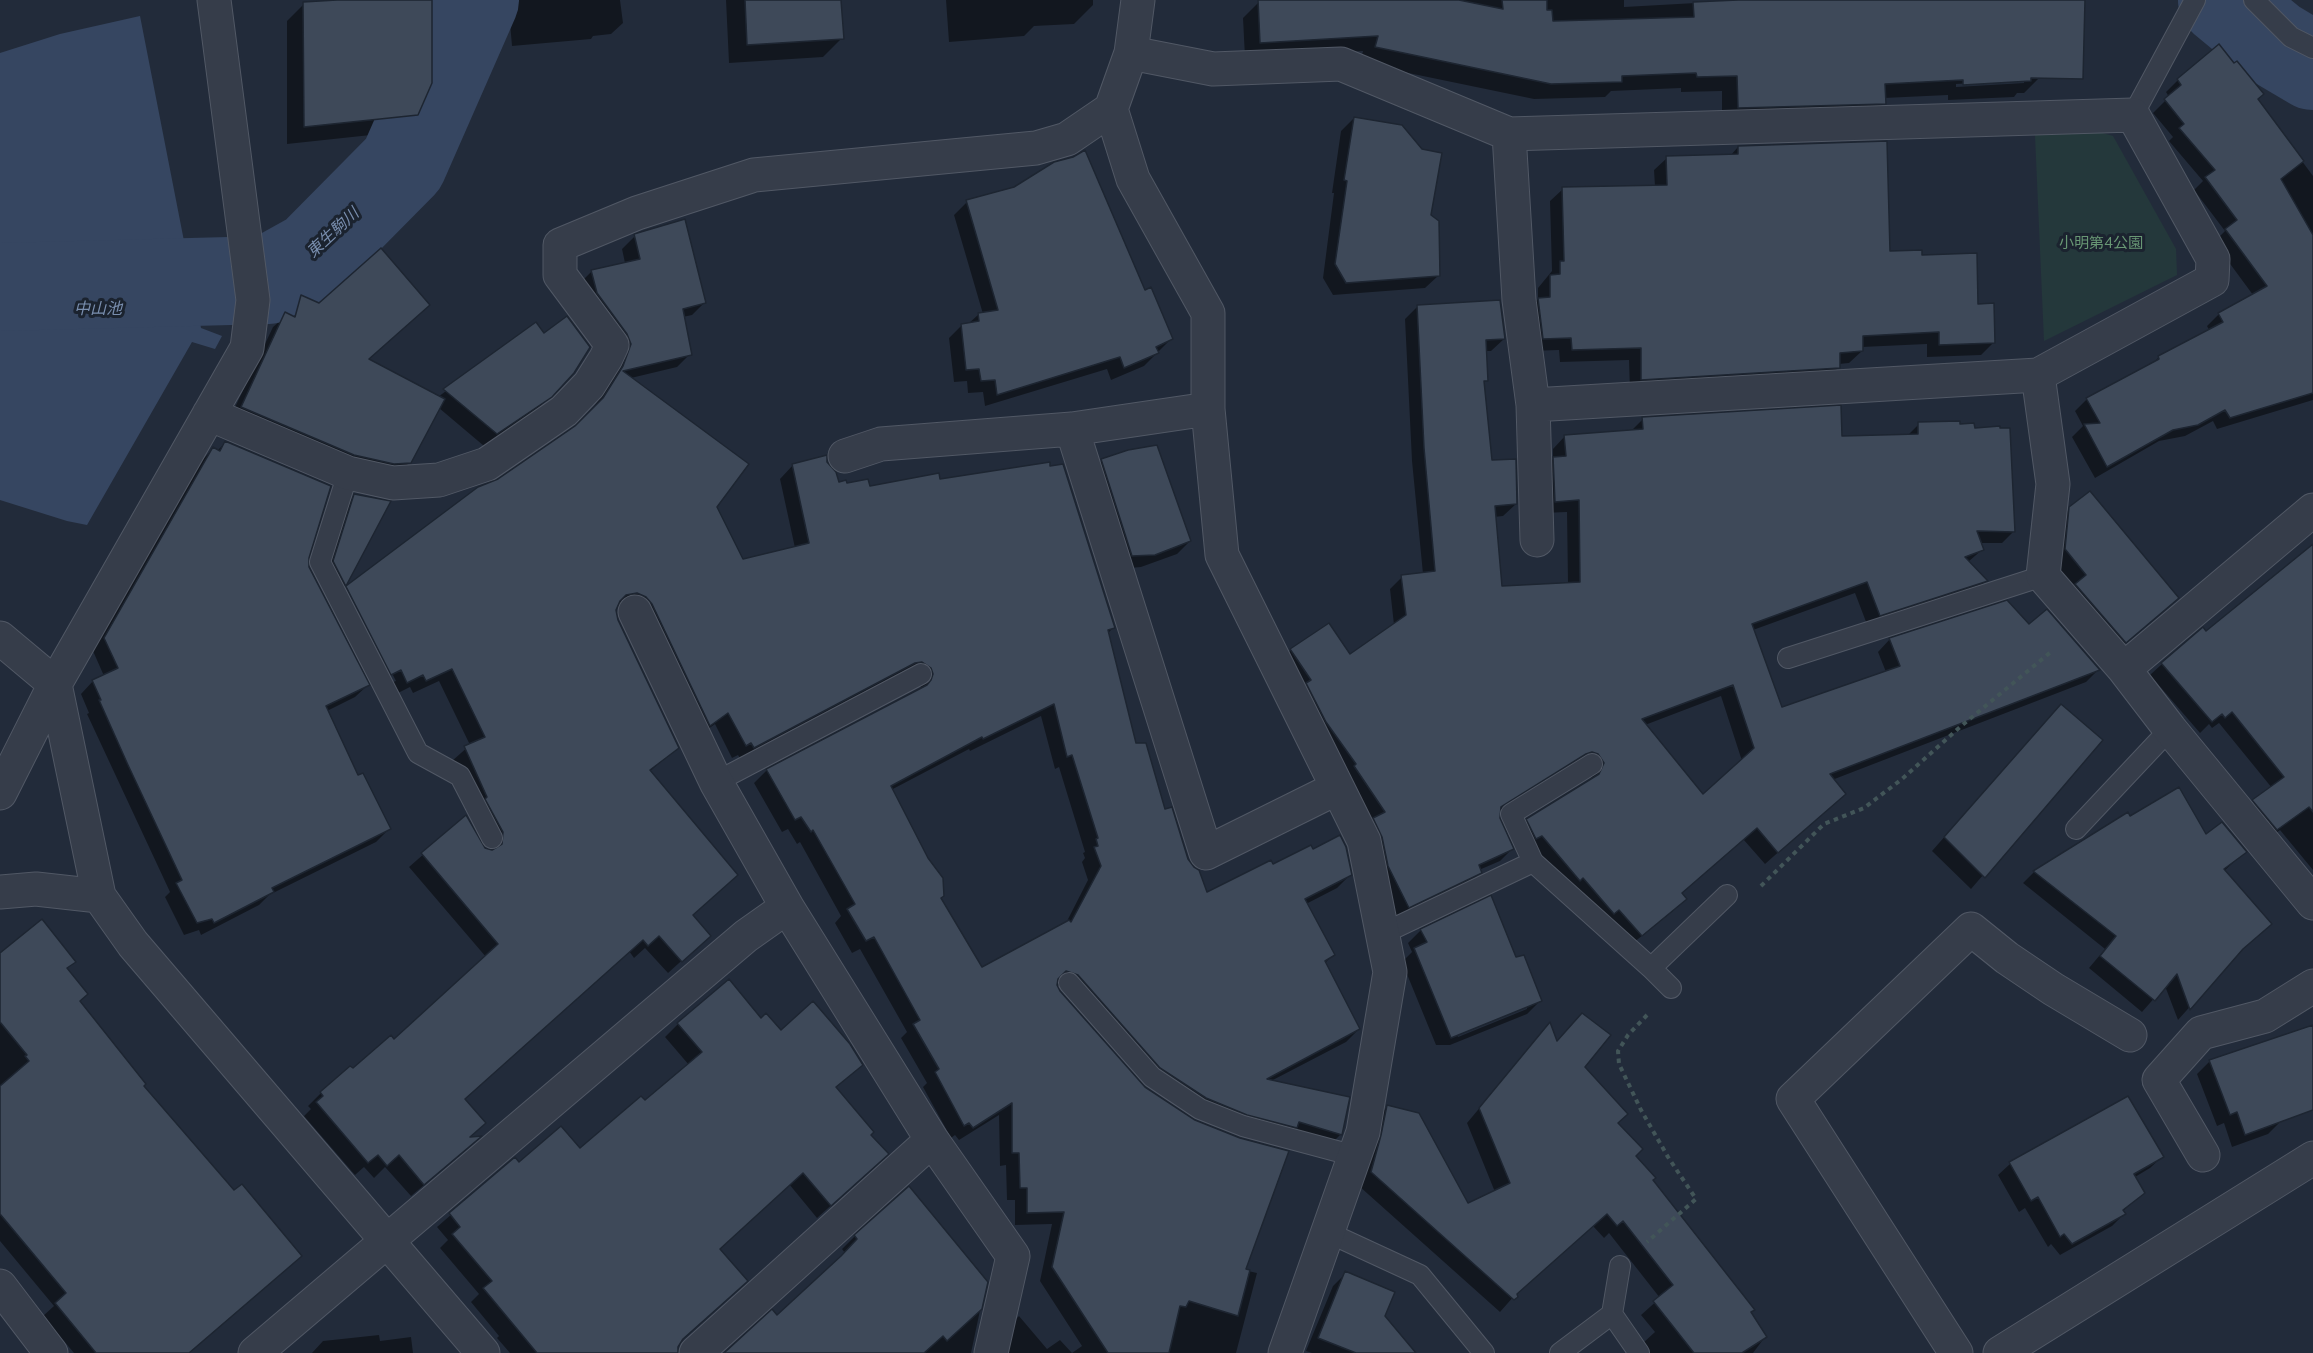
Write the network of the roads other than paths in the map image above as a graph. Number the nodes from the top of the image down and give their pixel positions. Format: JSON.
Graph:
{"nodes":[{"id":1,"x":214,"y":0,"type":"edge"},
{"id":2,"x":1138,"y":0,"type":"edge"},
{"id":3,"x":2195,"y":0,"type":"edge"},
{"id":4,"x":2254,"y":0,"type":"edge"},
{"id":5,"x":2313,"y":48,"type":"edge"},
{"id":6,"x":1131,"y":54,"type":"junction"},
{"id":7,"x":1111,"y":109,"type":"junction"},
{"id":8,"x":2133,"y":115,"type":"junction"},
{"id":9,"x":1509,"y":134,"type":"junction"},
{"id":10,"x":2037,"y":375,"type":"junction"},
{"id":11,"x":1533,"y":405,"type":"junction"},
{"id":12,"x":1208,"y":410,"type":"junction"},
{"id":13,"x":209,"y":414,"type":"junction"},
{"id":14,"x":1072,"y":429,"type":"junction"},
{"id":15,"x":845,"y":456,"type":"dead end"},
{"id":16,"x":348,"y":473,"type":"junction"},
{"id":17,"x":2313,"y":510,"type":"edge"},
{"id":18,"x":1537,"y":540,"type":"dead end"},
{"id":19,"x":2043,"y":576,"type":"junction"},
{"id":20,"x":634,"y":612,"type":"dead end"},
{"id":21,"x":0,"y":638,"type":"edge"},
{"id":22,"x":1788,"y":658,"type":"dead end"},
{"id":23,"x":2124,"y":669,"type":"junction"},
{"id":24,"x":921,"y":674,"type":"dead end"},
{"id":25,"x":55,"y":684,"type":"junction"},
{"id":26,"x":2170,"y":729,"type":"junction"},
{"id":27,"x":1592,"y":764,"type":"dead end"},
{"id":28,"x":716,"y":782,"type":"junction"},
{"id":29,"x":1337,"y":788,"type":"junction"},
{"id":30,"x":0,"y":793,"type":"edge"},
{"id":31,"x":2076,"y":829,"type":"dead end"},
{"id":32,"x":492,"y":837,"type":"dead end"},
{"id":33,"x":1533,"y":862,"type":"junction"},
{"id":34,"x":0,"y":892,"type":"edge"},
{"id":35,"x":1727,"y":895,"type":"dead end"},
{"id":36,"x":99,"y":896,"type":"junction"},
{"id":37,"x":2313,"y":903,"type":"edge"},
{"id":38,"x":787,"y":907,"type":"junction"},
{"id":39,"x":1382,"y":934,"type":"junction"},
{"id":40,"x":1652,"y":968,"type":"junction"},
{"id":41,"x":1069,"y":983,"type":"dead end"},
{"id":42,"x":2313,"y":986,"type":"edge"},
{"id":43,"x":1671,"y":988,"type":"road end"},
{"id":44,"x":2130,"y":1035,"type":"dead end"},
{"id":45,"x":932,"y":1140,"type":"junction"},
{"id":46,"x":2203,"y":1155,"type":"dead end"},
{"id":47,"x":1355,"y":1156,"type":"junction"},
{"id":48,"x":2313,"y":1158,"type":"edge"},
{"id":49,"x":1327,"y":1232,"type":"junction"},
{"id":50,"x":386,"y":1241,"type":"junction"},
{"id":51,"x":1620,"y":1266,"type":"road end"},
{"id":52,"x":0,"y":1286,"type":"edge"},
{"id":53,"x":1612,"y":1314,"type":"junction"},
{"id":54,"x":51,"y":1353,"type":"edge"},
{"id":55,"x":255,"y":1353,"type":"edge"},
{"id":56,"x":483,"y":1353,"type":"edge"},
{"id":57,"x":696,"y":1353,"type":"edge"},
{"id":58,"x":991,"y":1353,"type":"edge"},
{"id":59,"x":1285,"y":1353,"type":"edge"},
{"id":60,"x":1484,"y":1353,"type":"edge"},
{"id":61,"x":1560,"y":1353,"type":"edge"},
{"id":62,"x":1639,"y":1353,"type":"edge"},
{"id":63,"x":1956,"y":1353,"type":"edge"},
{"id":64,"x":2000,"y":1353,"type":"edge"}],
"edges":[{"from":1,"to":13,"type":"street"},
{"from":2,"to":6,"type":"street"},
{"from":3,"to":8,"type":"lane"},
{"from":4,"to":5,"type":"lane"},
{"from":6,"to":7,"type":"street"},
{"from":6,"to":9,"type":"street"},
{"from":7,"to":12,"type":"street"},
{"from":7,"to":16,"type":"street"},
{"from":8,"to":9,"type":"street"},
{"from":8,"to":10,"type":"street"},
{"from":9,"to":11,"type":"street"},
{"from":10,"to":11,"type":"street"},
{"from":10,"to":19,"type":"street"},
{"from":11,"to":18,"type":"street"},
{"from":12,"to":14,"type":"street"},
{"from":12,"to":29,"type":"street"},
{"from":13,"to":16,"type":"street"},
{"from":13,"to":25,"type":"street"},
{"from":14,"to":15,"type":"street"},
{"from":14,"to":29,"type":"street"},
{"from":16,"to":32,"type":"lane"},
{"from":17,"to":23,"type":"street"},
{"from":19,"to":22,"type":"lane"},
{"from":19,"to":23,"type":"street"},
{"from":20,"to":28,"type":"street"},
{"from":21,"to":25,"type":"street"},
{"from":23,"to":26,"type":"street"},
{"from":24,"to":28,"type":"lane"},
{"from":25,"to":30,"type":"street"},
{"from":25,"to":36,"type":"street"},
{"from":26,"to":31,"type":"lane"},
{"from":26,"to":37,"type":"street"},
{"from":27,"to":33,"type":"lane"},
{"from":28,"to":38,"type":"street"},
{"from":29,"to":39,"type":"street"},
{"from":33,"to":39,"type":"lane"},
{"from":33,"to":40,"type":"lane"},
{"from":34,"to":36,"type":"street"},
{"from":35,"to":40,"type":"lane"},
{"from":36,"to":50,"type":"street"},
{"from":38,"to":45,"type":"street"},
{"from":38,"to":50,"type":"street"},
{"from":39,"to":47,"type":"street"},
{"from":40,"to":43,"type":"lane"},
{"from":41,"to":47,"type":"lane"},
{"from":42,"to":46,"type":"street"},
{"from":44,"to":63,"type":"street"},
{"from":45,"to":57,"type":"street"},
{"from":45,"to":58,"type":"street"},
{"from":47,"to":49,"type":"street"},
{"from":48,"to":64,"type":"street"},
{"from":49,"to":59,"type":"street"},
{"from":49,"to":60,"type":"lane"},
{"from":50,"to":55,"type":"street"},
{"from":50,"to":56,"type":"street"},
{"from":51,"to":53,"type":"lane"},
{"from":52,"to":54,"type":"street"},
{"from":53,"to":61,"type":"lane"},
{"from":53,"to":62,"type":"lane"}]}
